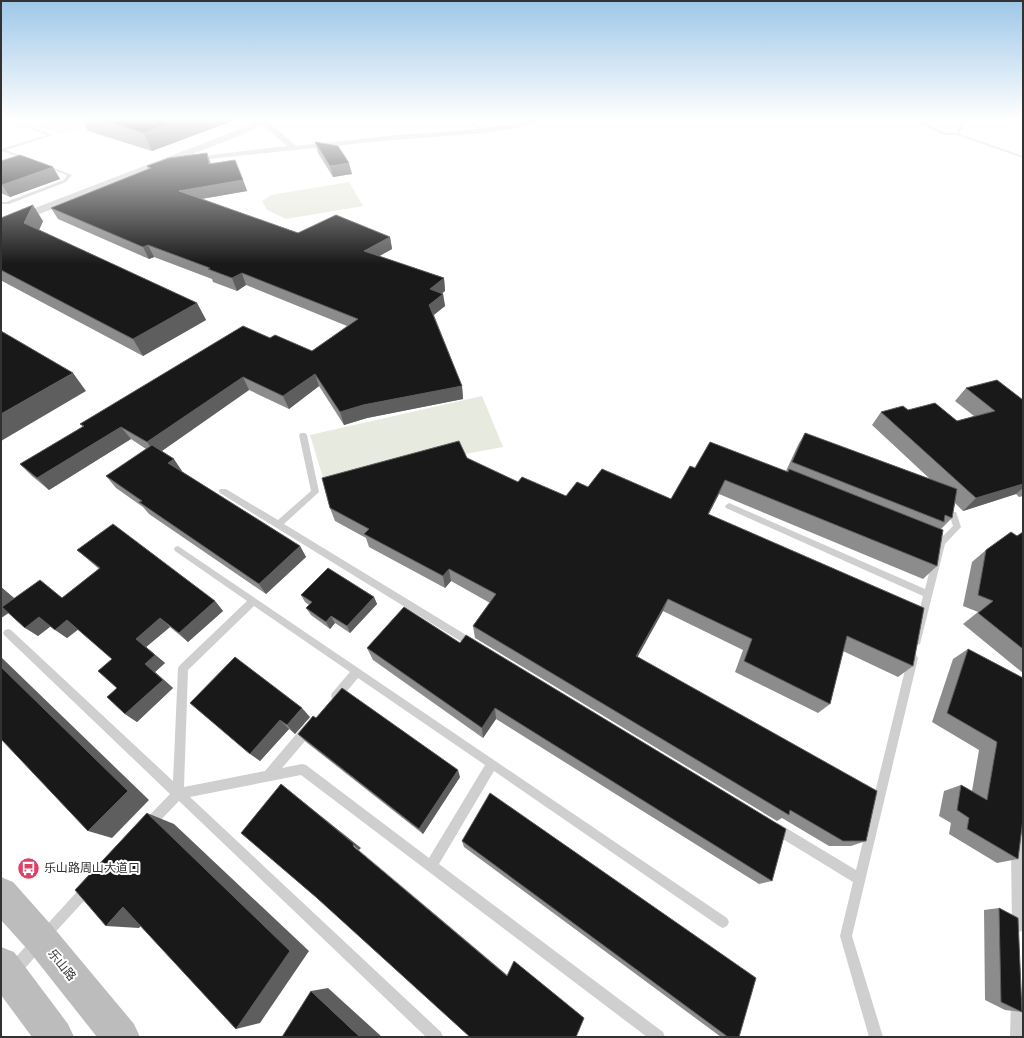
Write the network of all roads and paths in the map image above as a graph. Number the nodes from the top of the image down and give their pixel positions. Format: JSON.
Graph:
{"nodes":[{"id":1,"x":48,"y":166,"type":"edge"},
{"id":2,"x":140,"y":166,"type":"edge"},
{"id":3,"x":151,"y":166,"type":"edge"},
{"id":4,"x":161,"y":166,"type":"edge"},
{"id":5,"x":135,"y":173,"type":"junction"},
{"id":6,"x":1,"y":204,"type":"edge"},
{"id":7,"x":1,"y":220,"type":"edge"},
{"id":8,"x":1,"y":225,"type":"edge"},
{"id":9,"x":303,"y":436,"type":"dead end"},
{"id":10,"x":223,"y":491,"type":"dead end"},
{"id":11,"x":729,"y":506,"type":"dead end"},
{"id":12,"x":953,"y":514,"type":"edge"},
{"id":13,"x":278,"y":525,"type":"junction"},
{"id":14,"x":178,"y":549,"type":"dead end"},
{"id":15,"x":928,"y":594,"type":"junction"},
{"id":16,"x":253,"y":601,"type":"junction"},
{"id":17,"x":8,"y":633,"type":"dead end"},
{"id":18,"x":481,"y":648,"type":"edge"},
{"id":19,"x":357,"y":672,"type":"junction"},
{"id":20,"x":327,"y":706,"type":"edge"},
{"id":21,"x":313,"y":724,"type":"edge"},
{"id":22,"x":492,"y":764,"type":"junction"},
{"id":23,"x":268,"y":776,"type":"junction"},
{"id":24,"x":178,"y":794,"type":"junction"},
{"id":25,"x":772,"y":826,"type":"edge"},
{"id":26,"x":1023,"y":827,"type":"edge"},
{"id":27,"x":141,"y":833,"type":"edge"},
{"id":28,"x":431,"y":866,"type":"junction"},
{"id":29,"x":98,"y":877,"type":"edge"},
{"id":30,"x":860,"y":880,"type":"junction"},
{"id":31,"x":1,"y":894,"type":"edge"},
{"id":32,"x":723,"y":922,"type":"dead end"},
{"id":33,"x":1018,"y":937,"type":"edge"},
{"id":34,"x":41,"y":939,"type":"junction"},
{"id":35,"x":5,"y":970,"type":"edge"},
{"id":36,"x":1018,"y":991,"type":"edge"},
{"id":37,"x":56,"y":1037,"type":"edge"},
{"id":38,"x":121,"y":1037,"type":"edge"},
{"id":39,"x":436,"y":1037,"type":"edge"},
{"id":40,"x":658,"y":1037,"type":"edge"},
{"id":41,"x":876,"y":1037,"type":"edge"},
{"id":42,"x":1017,"y":1037,"type":"edge"}],
"edges":[{"from":1,"to":6,"type":"lane"},
{"from":2,"to":7,"type":"street"},
{"from":3,"to":5,"type":"street"},
{"from":4,"to":5,"type":"street"},
{"from":5,"to":8,"type":"street"},
{"from":9,"to":13,"type":"lane"},
{"from":10,"to":13,"type":"lane"},
{"from":11,"to":15,"type":"lane"},
{"from":12,"to":15,"type":"lane"},
{"from":13,"to":18,"type":"lane"},
{"from":14,"to":16,"type":"lane"},
{"from":15,"to":30,"type":"lane"},
{"from":16,"to":19,"type":"lane"},
{"from":16,"to":24,"type":"lane"},
{"from":17,"to":24,"type":"lane"},
{"from":19,"to":20,"type":"lane"},
{"from":19,"to":22,"type":"lane"},
{"from":21,"to":23,"type":"lane"},
{"from":22,"to":28,"type":"lane"},
{"from":22,"to":32,"type":"lane"},
{"from":23,"to":24,"type":"lane"},
{"from":23,"to":28,"type":"lane"},
{"from":24,"to":27,"type":"lane"},
{"from":24,"to":39,"type":"lane"},
{"from":25,"to":30,"type":"lane"},
{"from":26,"to":33,"type":"lane"},
{"from":28,"to":40,"type":"lane"},
{"from":29,"to":34,"type":"lane"},
{"from":30,"to":41,"type":"lane"},
{"from":31,"to":34,"type":"main road","name":"乐山路"},
{"from":34,"to":35,"type":"lane"},
{"from":34,"to":38,"type":"main road","name":"乐山路"},
{"from":35,"to":37,"type":"main road"},
{"from":36,"to":42,"type":"lane"}]}
